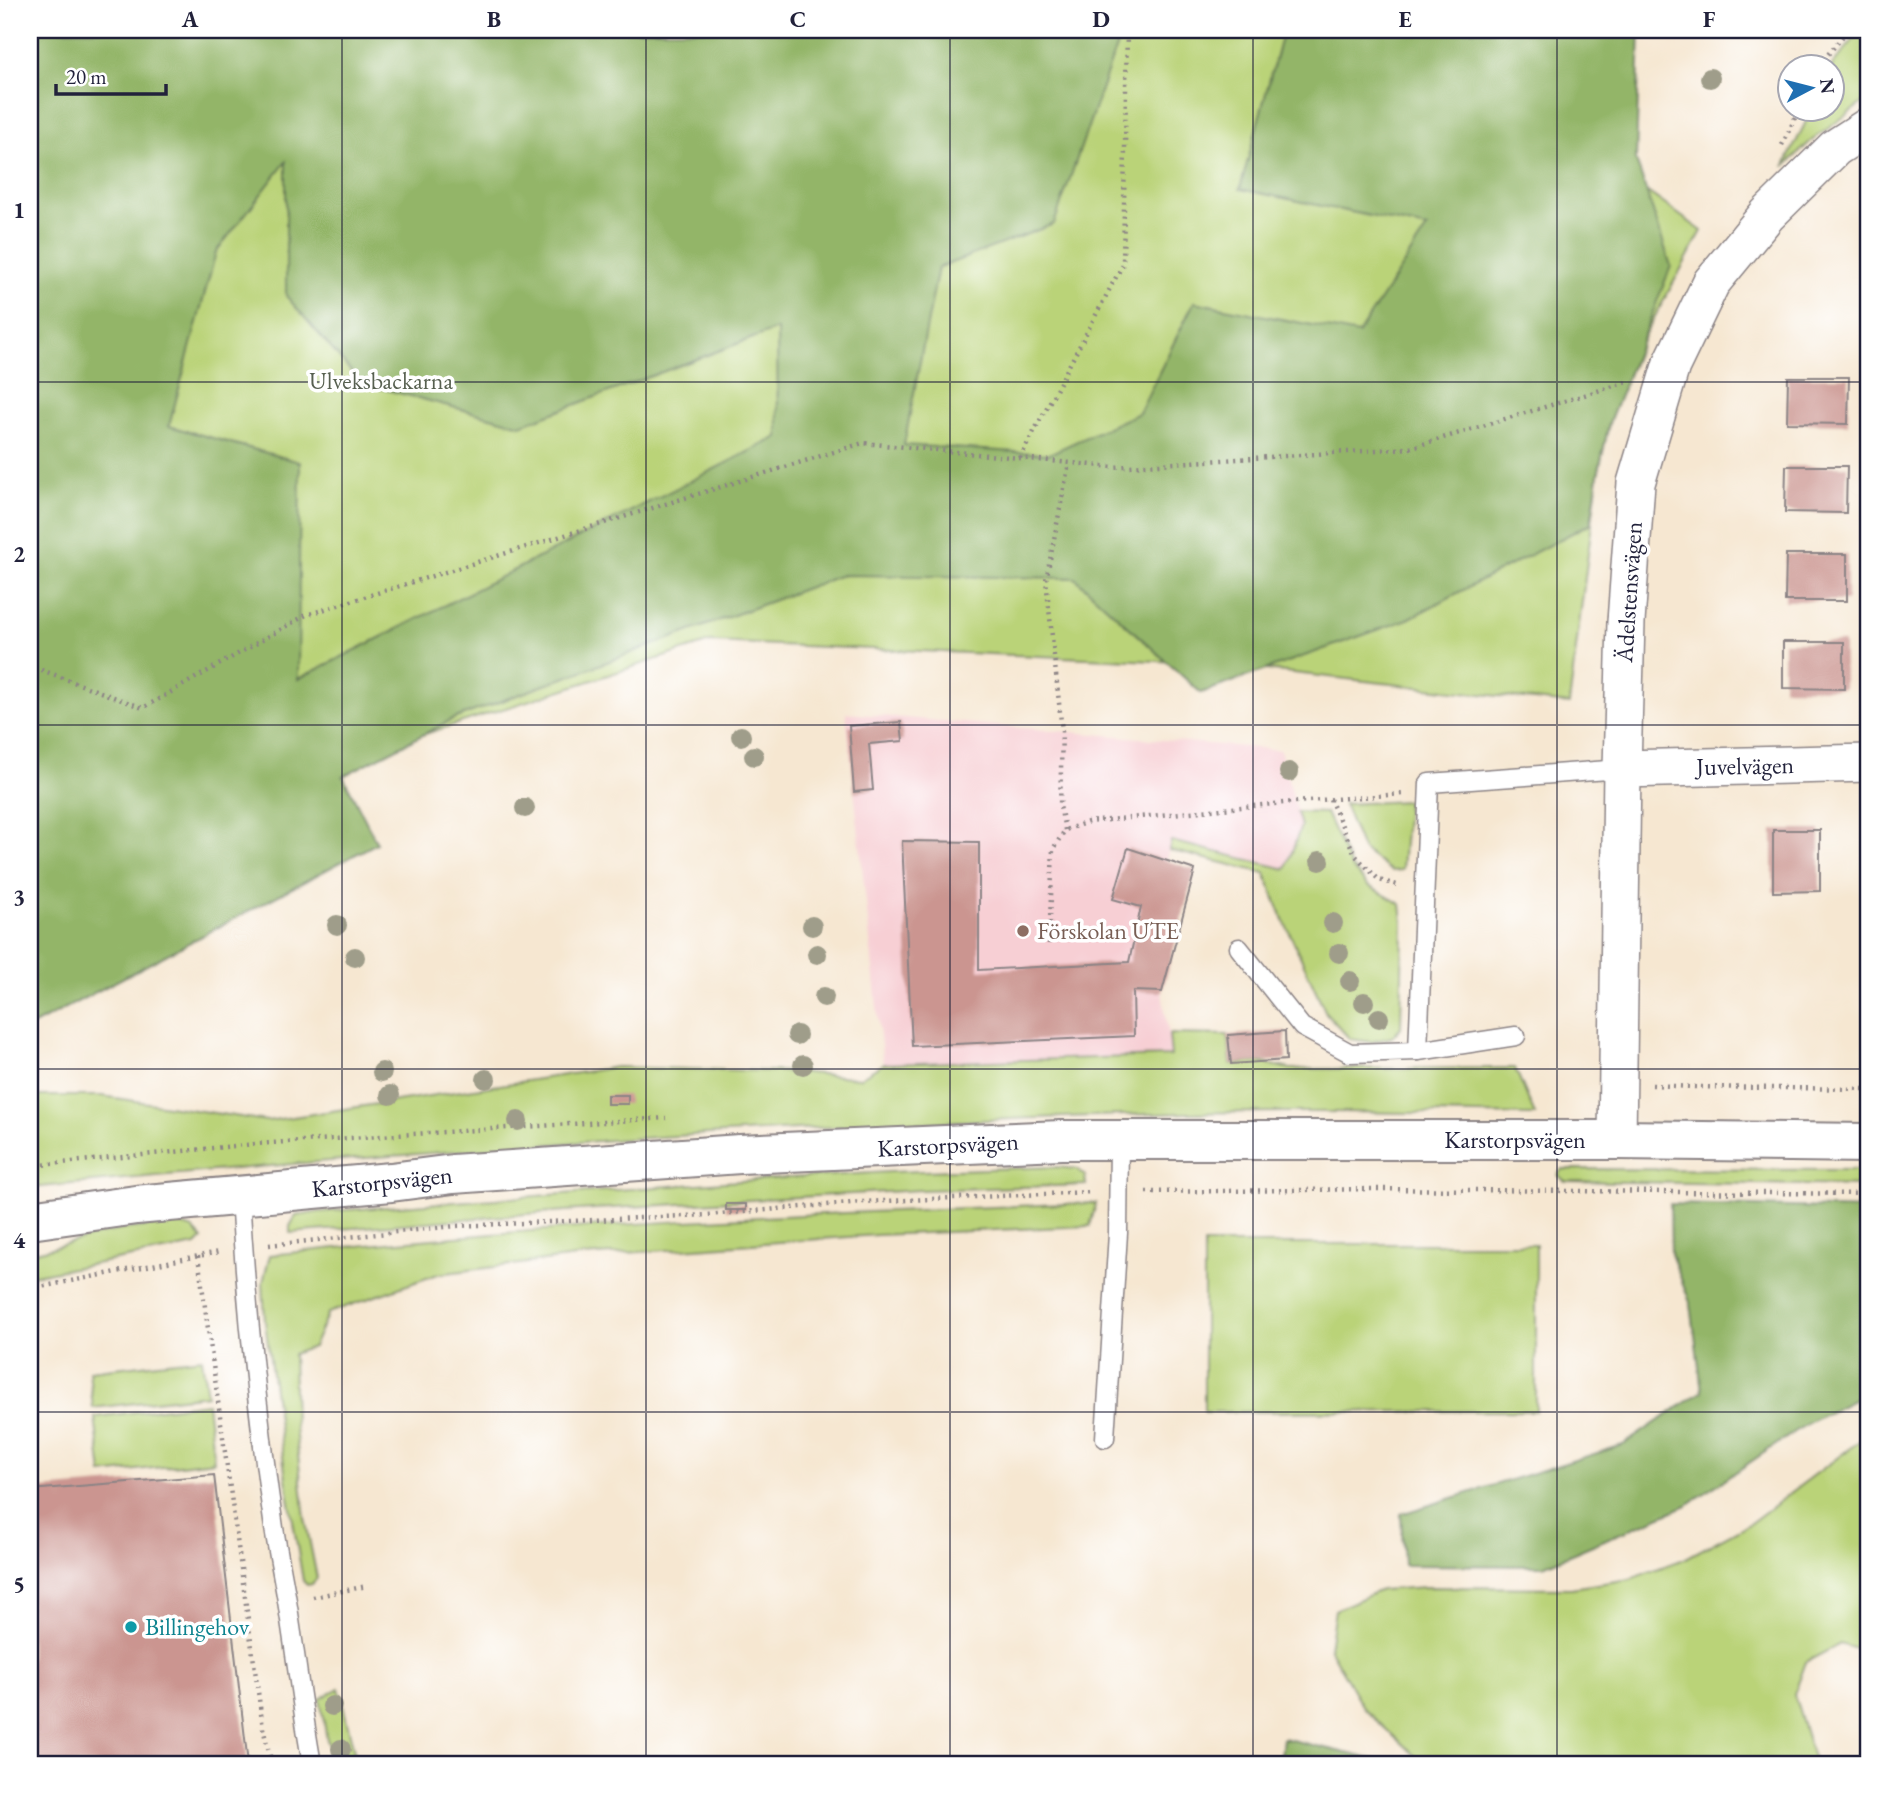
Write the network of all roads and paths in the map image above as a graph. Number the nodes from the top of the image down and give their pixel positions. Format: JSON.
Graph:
{"nodes":[{"id":1,"x":1127,"y":30,"type":"edge"},
{"id":2,"x":1848,"y":30,"type":"edge"},
{"id":3,"x":1830,"y":52,"type":"edge"},
{"id":4,"x":1793,"y":122,"type":"edge"},
{"id":5,"x":1869,"y":126,"type":"edge"},
{"id":6,"x":1777,"y":156,"type":"dead end"},
{"id":7,"x":1634,"y":381,"type":"dead end"},
{"id":8,"x":1020,"y":458,"type":"junction"},
{"id":9,"x":1069,"y":463,"type":"junction"},
{"id":10,"x":30,"y":663,"type":"edge"},
{"id":11,"x":1869,"y":763,"type":"edge"},
{"id":12,"x":1622,"y":769,"type":"junction"},
{"id":13,"x":1429,"y":792,"type":"junction"},
{"id":14,"x":1330,"y":799,"type":"junction"},
{"id":15,"x":1065,"y":830,"type":"junction"},
{"id":16,"x":1425,"y":892,"type":"junction"},
{"id":17,"x":1049,"y":944,"type":"dead end"},
{"id":18,"x":1239,"y":948,"type":"dead end"},
{"id":19,"x":1516,"y":1036,"type":"dead end"},
{"id":20,"x":1418,"y":1051,"type":"junction"},
{"id":21,"x":1619,"y":1084,"type":"junction"},
{"id":22,"x":1869,"y":1089,"type":"edge"},
{"id":23,"x":675,"y":1118,"type":"dead end"},
{"id":24,"x":1617,"y":1140,"type":"junction"},
{"id":25,"x":1119,"y":1141,"type":"junction"},
{"id":26,"x":1869,"y":1143,"type":"edge"},
{"id":27,"x":30,"y":1166,"type":"edge"},
{"id":28,"x":1118,"y":1191,"type":"junction"},
{"id":29,"x":1869,"y":1194,"type":"edge"},
{"id":30,"x":240,"y":1195,"type":"junction"},
{"id":31,"x":30,"y":1220,"type":"edge"},
{"id":32,"x":243,"y":1248,"type":"junction"},
{"id":33,"x":198,"y":1256,"type":"junction"},
{"id":34,"x":30,"y":1289,"type":"edge"},
{"id":35,"x":1105,"y":1438,"type":"dead end"},
{"id":36,"x":935,"y":1755,"type":"dead end"},
{"id":37,"x":272,"y":1764,"type":"edge"},
{"id":38,"x":312,"y":1764,"type":"edge"},
{"id":39,"x":938,"y":1764,"type":"edge"}],
"edges":[{"from":1,"to":8,"type":"path"},
{"from":2,"to":3,"type":"path"},
{"from":4,"to":6,"type":"path"},
{"from":5,"to":12,"type":"street","name":"Ädelstensvägen"},
{"from":7,"to":9,"type":"path"},
{"from":8,"to":9,"type":"path"},
{"from":8,"to":10,"type":"path"},
{"from":9,"to":15,"type":"path"},
{"from":11,"to":12,"type":"street","name":"Juvelvägen"},
{"from":12,"to":13,"type":"lane"},
{"from":12,"to":21,"type":"street","name":"Ädelstensvägen"},
{"from":13,"to":14,"type":"path"},
{"from":13,"to":16,"type":"lane"},
{"from":14,"to":15,"type":"path"},
{"from":14,"to":16,"type":"path"},
{"from":15,"to":17,"type":"path"},
{"from":16,"to":20,"type":"lane"},
{"from":18,"to":20,"type":"lane"},
{"from":19,"to":20,"type":"lane"},
{"from":21,"to":22,"type":"path"},
{"from":21,"to":24,"type":"street","name":"Ädelstensvägen"},
{"from":23,"to":27,"type":"path"},
{"from":24,"to":25,"type":"main road","name":"Karstorpsvägen"},
{"from":24,"to":26,"type":"main road","name":"Karstorpsvägen"},
{"from":25,"to":28,"type":"lane"},
{"from":25,"to":30,"type":"main road","name":"Karstorpsvägen"},
{"from":28,"to":29,"type":"path"},
{"from":28,"to":32,"type":"path"},
{"from":28,"to":35,"type":"lane"},
{"from":30,"to":31,"type":"main road","name":"Karstorpsvägen"},
{"from":30,"to":32,"type":"lane"},
{"from":32,"to":33,"type":"path"},
{"from":32,"to":38,"type":"lane"},
{"from":33,"to":34,"type":"path"},
{"from":33,"to":37,"type":"path"},
{"from":36,"to":39,"type":"path"}]}
